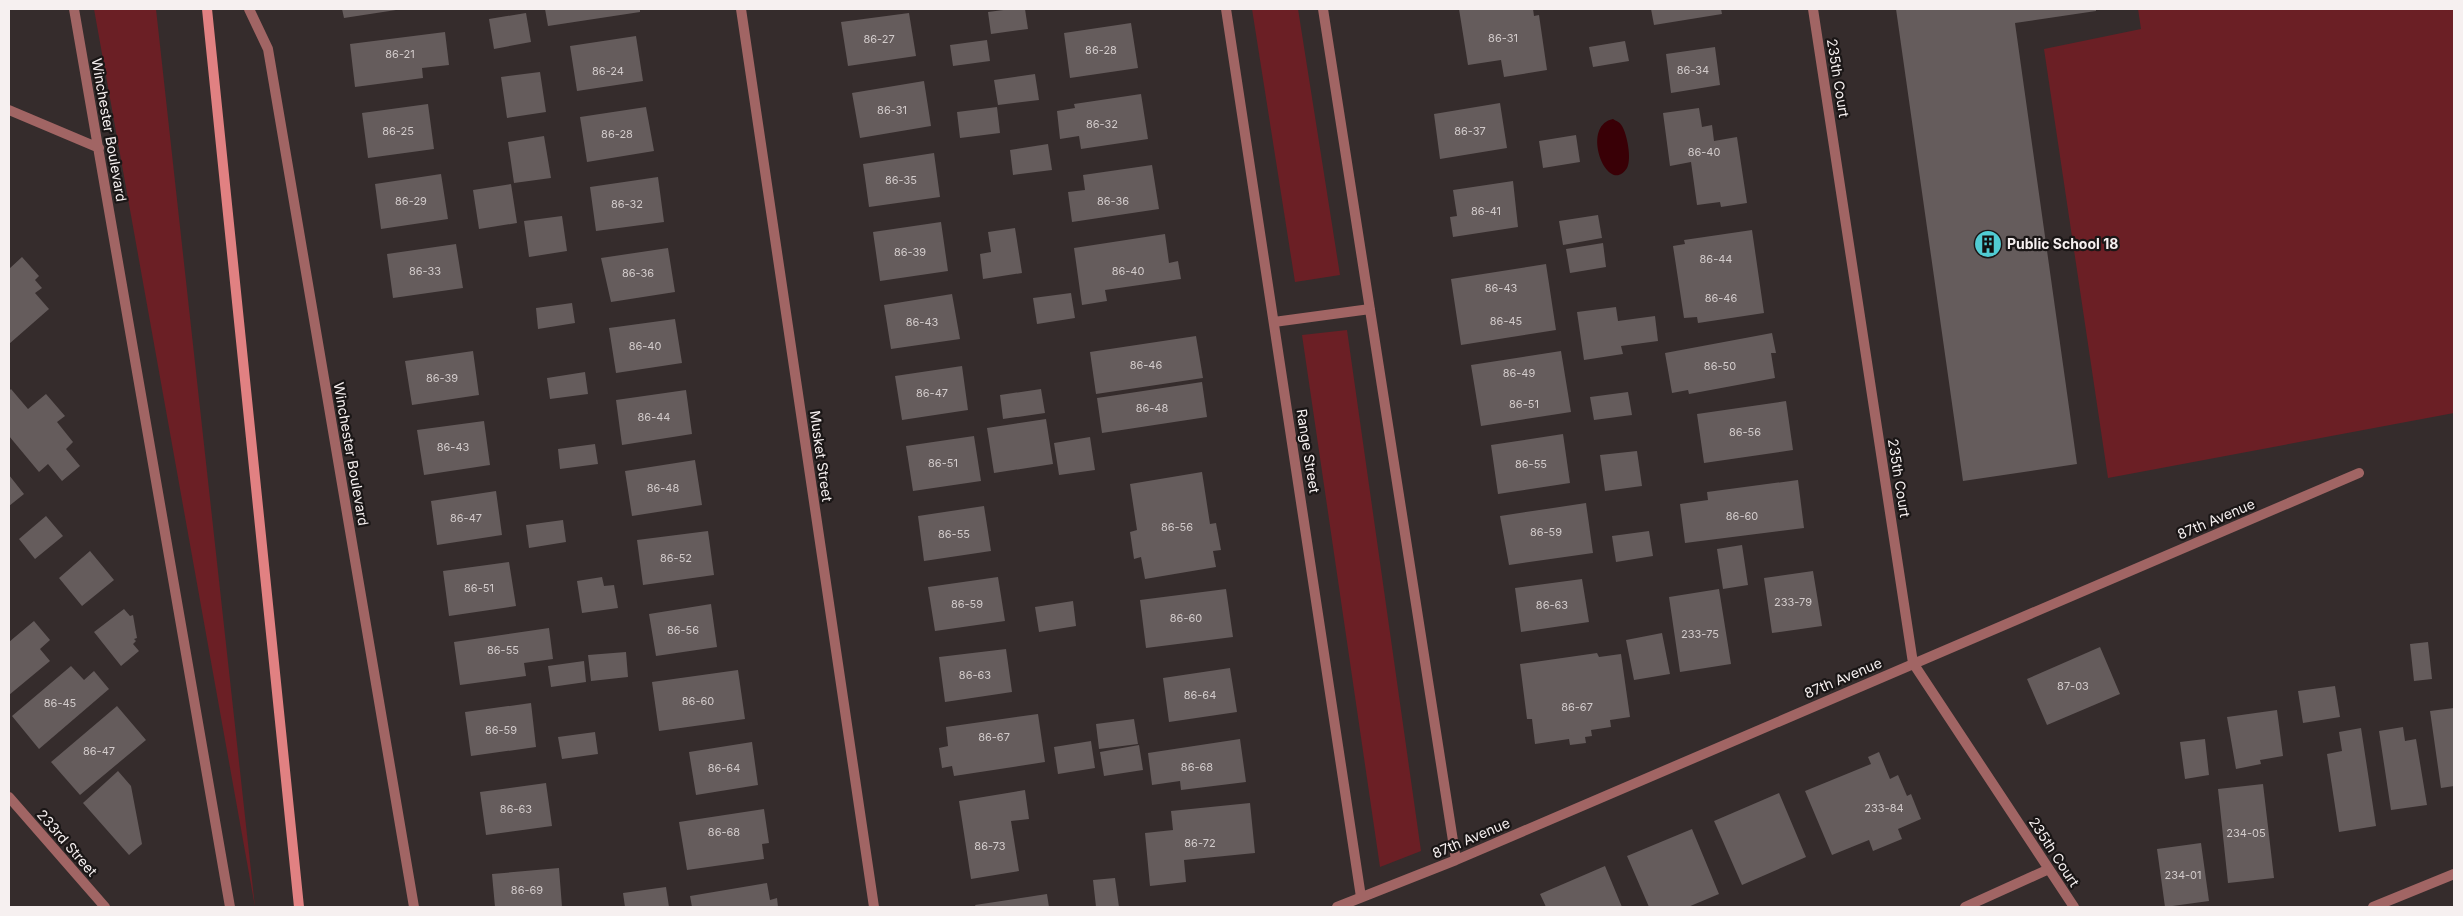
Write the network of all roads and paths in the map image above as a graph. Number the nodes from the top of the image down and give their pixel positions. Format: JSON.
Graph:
{"nodes":[{"id":1,"x":74,"y":9,"type":"edge"},
{"id":2,"x":207,"y":9,"type":"edge"},
{"id":3,"x":249,"y":9,"type":"edge"},
{"id":4,"x":741,"y":9,"type":"edge"},
{"id":5,"x":1226,"y":9,"type":"edge"},
{"id":6,"x":1323,"y":9,"type":"edge"},
{"id":7,"x":1813,"y":9,"type":"edge"},
{"id":8,"x":9,"y":110,"type":"edge"},
{"id":9,"x":98,"y":148,"type":"junction"},
{"id":10,"x":1370,"y":309,"type":"junction"},
{"id":11,"x":1274,"y":322,"type":"junction"},
{"id":12,"x":2359,"y":474,"type":"dead end"},
{"id":13,"x":1913,"y":663,"type":"junction"},
{"id":14,"x":9,"y":797,"type":"edge"},
{"id":15,"x":1456,"y":860,"type":"junction"},
{"id":16,"x":2049,"y":869,"type":"junction"},
{"id":17,"x":2454,"y":874,"type":"edge"},
{"id":18,"x":1361,"y":897,"type":"junction"},
{"id":19,"x":105,"y":907,"type":"edge"},
{"id":20,"x":230,"y":907,"type":"edge"},
{"id":21,"x":299,"y":907,"type":"edge"},
{"id":22,"x":414,"y":907,"type":"edge"},
{"id":23,"x":874,"y":907,"type":"edge"},
{"id":24,"x":1337,"y":907,"type":"edge"},
{"id":25,"x":1965,"y":907,"type":"edge"},
{"id":26,"x":2074,"y":907,"type":"edge"},
{"id":27,"x":2373,"y":907,"type":"edge"}],
"edges":[{"from":1,"to":9,"type":"street","name":"Winchester Boulevard"},
{"from":2,"to":21,"type":"main road"},
{"from":3,"to":22,"type":"street","name":"Winchester Boulevard"},
{"from":4,"to":23,"type":"street","name":"Musket Street"},
{"from":5,"to":11,"type":"street","name":"Range Street"},
{"from":6,"to":10,"type":"street"},
{"from":7,"to":13,"type":"street","name":"235th Court"},
{"from":8,"to":9,"type":"street"},
{"from":9,"to":20,"type":"street","name":"Winchester Boulevard"},
{"from":10,"to":11,"type":"street"},
{"from":10,"to":15,"type":"street"},
{"from":11,"to":18,"type":"street","name":"Range Street"},
{"from":12,"to":13,"type":"street","name":"87th Avenue"},
{"from":13,"to":15,"type":"street","name":"87th Avenue"},
{"from":13,"to":16,"type":"street","name":"235th Court"},
{"from":14,"to":19,"type":"street","name":"233rd Street"},
{"from":15,"to":18,"type":"street","name":"87th Avenue"},
{"from":16,"to":25,"type":"street"},
{"from":16,"to":26,"type":"street","name":"235th Court"},
{"from":17,"to":27,"type":"street"},
{"from":18,"to":24,"type":"street","name":"87th Avenue"}]}
